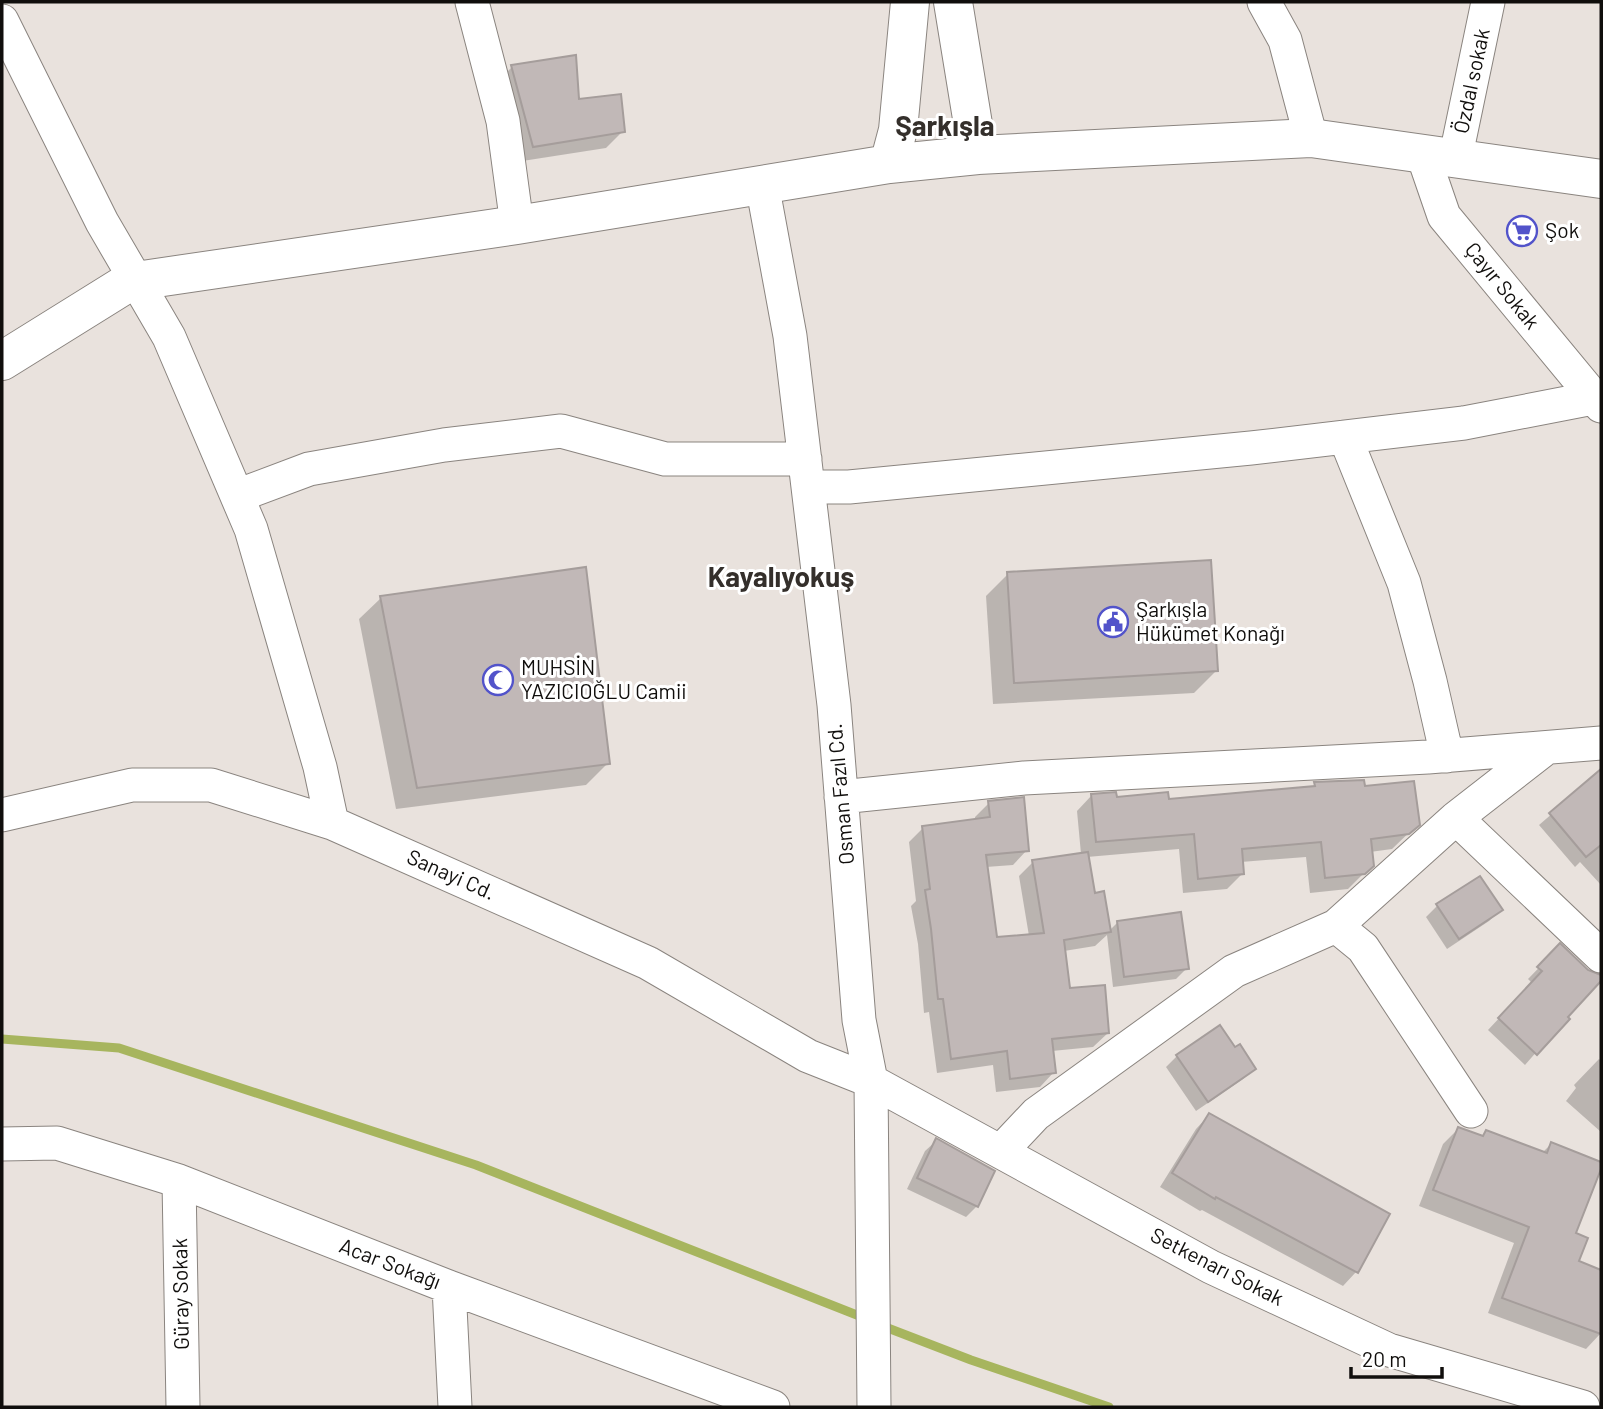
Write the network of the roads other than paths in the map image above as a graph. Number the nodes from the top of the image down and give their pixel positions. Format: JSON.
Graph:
{"nodes":[{"id":1,"x":472,"y":2,"type":"edge"},
{"id":2,"x":910,"y":2,"type":"edge"},
{"id":3,"x":953,"y":2,"type":"edge"},
{"id":4,"x":1264,"y":2,"type":"edge"},
{"id":5,"x":1488,"y":2,"type":"edge"},
{"id":6,"x":2,"y":21,"type":"edge"},
{"id":7,"x":1311,"y":138,"type":"junction"},
{"id":8,"x":978,"y":155,"type":"junction"},
{"id":9,"x":1439,"y":158,"type":"junction"},
{"id":10,"x":889,"y":164,"type":"junction"},
{"id":11,"x":1601,"y":179,"type":"edge"},
{"id":12,"x":762,"y":184,"type":"junction"},
{"id":13,"x":517,"y":225,"type":"junction"},
{"id":14,"x":132,"y":271,"type":"junction"},
{"id":15,"x":2,"y":361,"type":"edge"},
{"id":16,"x":1597,"y":402,"type":"edge"},
{"id":17,"x":1345,"y":437,"type":"junction"},
{"id":18,"x":807,"y":473,"type":"junction"},
{"id":19,"x":237,"y":496,"type":"junction"},
{"id":20,"x":1601,"y":743,"type":"edge"},
{"id":21,"x":1546,"y":748,"type":"junction"},
{"id":22,"x":1447,"y":756,"type":"junction"},
{"id":23,"x":841,"y":797,"type":"junction"},
{"id":24,"x":2,"y":814,"type":"edge"},
{"id":25,"x":1456,"y":818,"type":"junction"},
{"id":26,"x":332,"y":823,"type":"junction"},
{"id":27,"x":1336,"y":926,"type":"junction"},
{"id":28,"x":1601,"y":956,"type":"edge"},
{"id":29,"x":872,"y":1081,"type":"junction"},
{"id":30,"x":1471,"y":1111,"type":"dead end"},
{"id":31,"x":2,"y":1144,"type":"edge"},
{"id":32,"x":1002,"y":1150,"type":"junction"},
{"id":33,"x":179,"y":1181,"type":"junction"},
{"id":34,"x":449,"y":1287,"type":"junction"},
{"id":35,"x":183,"y":1407,"type":"edge"},
{"id":36,"x":455,"y":1407,"type":"edge"},
{"id":37,"x":773,"y":1407,"type":"edge"},
{"id":38,"x":874,"y":1407,"type":"edge"},
{"id":39,"x":1583,"y":1407,"type":"edge"}],
"edges":[{"from":1,"to":13,"type":"street"},
{"from":2,"to":10,"type":"main road"},
{"from":3,"to":8,"type":"main road"},
{"from":4,"to":7,"type":"street"},
{"from":5,"to":9,"type":"street","name":"Özdal sokak"},
{"from":6,"to":14,"type":"street"},
{"from":7,"to":8,"type":"main road"},
{"from":7,"to":9,"type":"main road"},
{"from":8,"to":10,"type":"main road"},
{"from":9,"to":11,"type":"main road"},
{"from":9,"to":16,"type":"street","name":"Çayır Sokak"},
{"from":10,"to":12,"type":"main road"},
{"from":12,"to":13,"type":"main road"},
{"from":12,"to":18,"type":"street","name":"Osman Fazıl Cd."},
{"from":13,"to":14,"type":"main road"},
{"from":14,"to":15,"type":"main road"},
{"from":14,"to":19,"type":"street"},
{"from":16,"to":17,"type":"street"},
{"from":17,"to":18,"type":"street"},
{"from":17,"to":22,"type":"street"},
{"from":18,"to":19,"type":"street"},
{"from":18,"to":23,"type":"street","name":"Osman Fazıl Cd."},
{"from":19,"to":26,"type":"street"},
{"from":20,"to":21,"type":"street"},
{"from":21,"to":22,"type":"street"},
{"from":21,"to":25,"type":"street"},
{"from":22,"to":23,"type":"street"},
{"from":23,"to":29,"type":"street","name":"Osman Fazıl Cd."},
{"from":24,"to":26,"type":"street","name":"Sanayi Cd."},
{"from":25,"to":27,"type":"street"},
{"from":25,"to":28,"type":"street"},
{"from":26,"to":29,"type":"street","name":"Sanayi Cd."},
{"from":27,"to":30,"type":"street"},
{"from":27,"to":32,"type":"street"},
{"from":29,"to":32,"type":"street","name":"Setkenarı Sokak"},
{"from":29,"to":38,"type":"street","name":"Osman Fazıl Cd."},
{"from":31,"to":33,"type":"street","name":"Acar Sokağı"},
{"from":32,"to":39,"type":"street","name":"Setkenarı Sokak"},
{"from":33,"to":34,"type":"street","name":"Acar Sokağı"},
{"from":33,"to":35,"type":"street","name":"Güray Sokak"},
{"from":34,"to":36,"type":"street"},
{"from":34,"to":37,"type":"street","name":"Acar Sokağı"}]}
